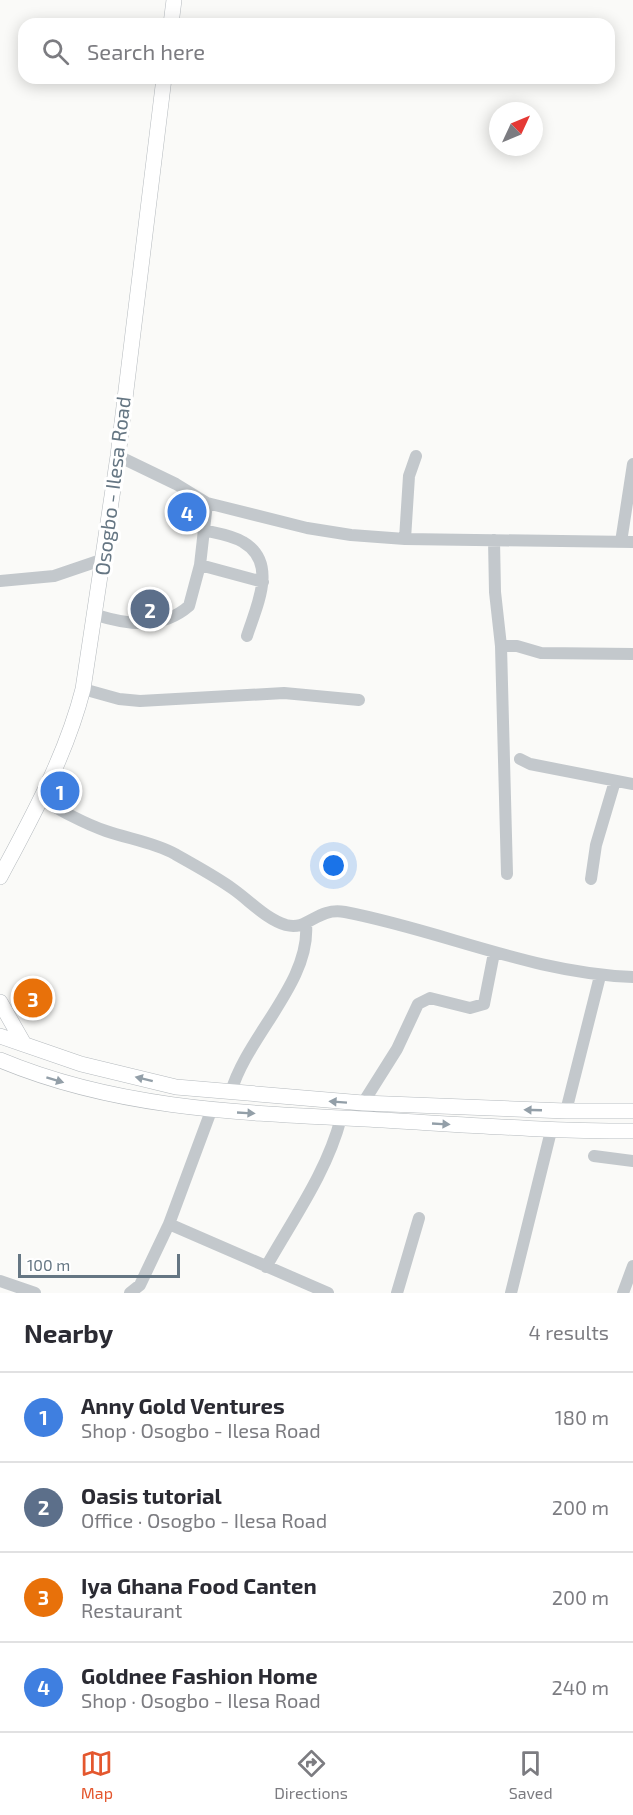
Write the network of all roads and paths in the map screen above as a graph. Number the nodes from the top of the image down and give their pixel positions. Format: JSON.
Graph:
{"nodes":[{"id":1,"x":174,"y":0,"type":"edge"},
{"id":2,"x":172,"y":18,"type":"edge"},
{"id":3,"x":164,"y":84,"type":"edge"},
{"id":4,"x":118,"y":456,"type":"junction"},
{"id":5,"x":416,"y":456,"type":"dead end"},
{"id":6,"x":633,"y":464,"type":"edge"},
{"id":7,"x":207,"y":503,"type":"junction"},
{"id":8,"x":203,"y":530,"type":"junction"},
{"id":9,"x":405,"y":539,"type":"junction"},
{"id":10,"x":494,"y":540,"type":"junction"},
{"id":11,"x":627,"y":542,"type":"edge"},
{"id":12,"x":104,"y":560,"type":"junction"},
{"id":13,"x":200,"y":565,"type":"junction"},
{"id":14,"x":0,"y":581,"type":"edge"},
{"id":15,"x":263,"y":582,"type":"junction"},
{"id":16,"x":96,"y":615,"type":"junction"},
{"id":17,"x":247,"y":636,"type":"dead end"},
{"id":18,"x":501,"y":646,"type":"junction"},
{"id":19,"x":633,"y":654,"type":"edge"},
{"id":20,"x":83,"y":689,"type":"junction"},
{"id":21,"x":359,"y":700,"type":"dead end"},
{"id":22,"x":520,"y":759,"type":"dead end"},
{"id":23,"x":615,"y":781,"type":"junction"},
{"id":24,"x":633,"y":784,"type":"edge"},
{"id":25,"x":41,"y":799,"type":"junction"},
{"id":26,"x":507,"y":874,"type":"dead end"},
{"id":27,"x":0,"y":877,"type":"edge"},
{"id":28,"x":591,"y":879,"type":"dead end"},
{"id":29,"x":306,"y":924,"type":"junction"},
{"id":30,"x":494,"y":953,"type":"junction"},
{"id":31,"x":600,"y":976,"type":"junction"},
{"id":32,"x":633,"y":977,"type":"edge"},
{"id":33,"x":0,"y":1002,"type":"edge"},
{"id":34,"x":0,"y":1036,"type":"edge"},
{"id":35,"x":24,"y":1044,"type":"junction"},
{"id":36,"x":0,"y":1060,"type":"edge"},
{"id":37,"x":0,"y":1071,"type":"edge"},
{"id":38,"x":27,"y":1071,"type":"junction"},
{"id":39,"x":231,"y":1092,"type":"junction"},
{"id":40,"x":363,"y":1103,"type":"junction"},
{"id":41,"x":211,"y":1111,"type":"junction"},
{"id":42,"x":566,"y":1111,"type":"junction"},
{"id":43,"x":633,"y":1111,"type":"edge"},
{"id":44,"x":340,"y":1118,"type":"junction"},
{"id":45,"x":551,"y":1131,"type":"junction"},
{"id":46,"x":633,"y":1131,"type":"edge"},
{"id":47,"x":594,"y":1156,"type":"dead end"},
{"id":48,"x":633,"y":1161,"type":"edge"},
{"id":49,"x":419,"y":1218,"type":"dead end"},
{"id":50,"x":169,"y":1224,"type":"junction"},
{"id":51,"x":633,"y":1266,"type":"edge"},
{"id":52,"x":266,"y":1267,"type":"junction"},
{"id":53,"x":0,"y":1281,"type":"edge"},
{"id":54,"x":35,"y":1293,"type":"edge"},
{"id":55,"x":130,"y":1293,"type":"edge"},
{"id":56,"x":328,"y":1293,"type":"edge"},
{"id":57,"x":397,"y":1293,"type":"edge"},
{"id":58,"x":511,"y":1293,"type":"edge"},
{"id":59,"x":623,"y":1293,"type":"edge"}],
"edges":[{"from":1,"to":2,"type":"main road"},
{"from":3,"to":4,"type":"main road","name":"Osogbo - Ilesa Road"},
{"from":4,"to":7,"type":"street"},
{"from":4,"to":12,"type":"main road","name":"Osogbo - Ilesa Road"},
{"from":5,"to":9,"type":"street"},
{"from":6,"to":11,"type":"street"},
{"from":7,"to":8,"type":"street"},
{"from":7,"to":9,"type":"street"},
{"from":8,"to":13,"type":"street"},
{"from":8,"to":15,"type":"street"},
{"from":9,"to":10,"type":"street"},
{"from":10,"to":11,"type":"street"},
{"from":10,"to":18,"type":"street"},
{"from":12,"to":14,"type":"street"},
{"from":12,"to":16,"type":"main road","name":"Osogbo - Ilesa Road"},
{"from":13,"to":15,"type":"street"},
{"from":13,"to":16,"type":"street"},
{"from":15,"to":17,"type":"street"},
{"from":16,"to":20,"type":"main road","name":"Osogbo - Ilesa Road"},
{"from":18,"to":19,"type":"street"},
{"from":18,"to":26,"type":"street"},
{"from":20,"to":21,"type":"street"},
{"from":20,"to":25,"type":"main road","name":"Osogbo - Ilesa Road"},
{"from":22,"to":23,"type":"street"},
{"from":23,"to":24,"type":"street"},
{"from":23,"to":28,"type":"street"},
{"from":25,"to":27,"type":"main road","name":"Osogbo - Ilesa Road"},
{"from":25,"to":29,"type":"street"},
{"from":29,"to":30,"type":"street"},
{"from":29,"to":39,"type":"street"},
{"from":30,"to":31,"type":"street"},
{"from":30,"to":40,"type":"street"},
{"from":31,"to":32,"type":"street"},
{"from":31,"to":42,"type":"street"},
{"from":33,"to":35,"type":"main road"},
{"from":34,"to":35,"type":"main road"},
{"from":39,"to":35,"type":"main road","one_way":true},
{"from":36,"to":38,"type":"main road"},
{"from":37,"to":38,"type":"main road"},
{"from":38,"to":41,"type":"main road","one_way":true},
{"from":40,"to":39,"type":"main road","one_way":true},
{"from":42,"to":40,"type":"main road","one_way":true},
{"from":41,"to":44,"type":"main road","one_way":true},
{"from":41,"to":50,"type":"street"},
{"from":42,"to":43,"type":"main road"},
{"from":44,"to":45,"type":"main road","one_way":true},
{"from":44,"to":52,"type":"street"},
{"from":45,"to":46,"type":"main road"},
{"from":45,"to":58,"type":"street"},
{"from":47,"to":48,"type":"street"},
{"from":49,"to":57,"type":"street"},
{"from":50,"to":52,"type":"street"},
{"from":50,"to":55,"type":"street"},
{"from":51,"to":59,"type":"street"},
{"from":52,"to":56,"type":"street"},
{"from":53,"to":54,"type":"street"}]}
